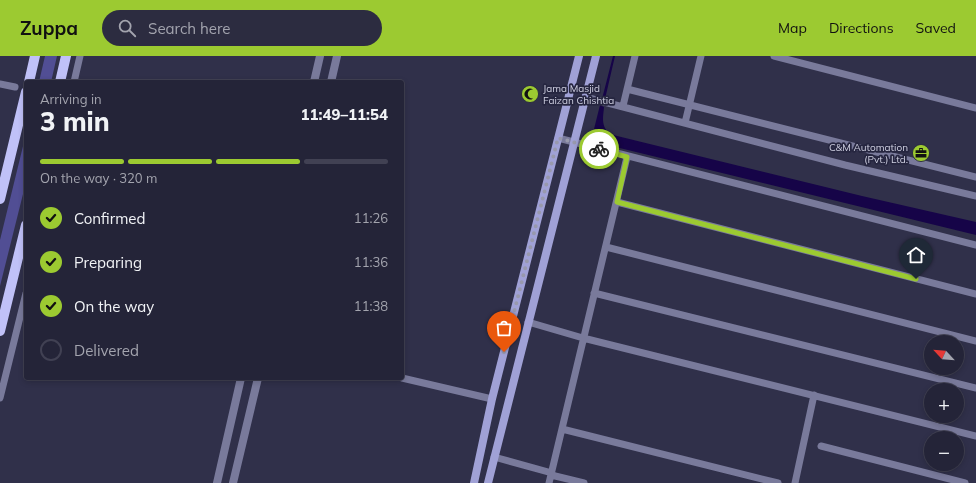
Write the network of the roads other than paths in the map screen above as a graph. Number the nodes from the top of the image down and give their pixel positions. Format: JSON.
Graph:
{"nodes":[{"id":1,"x":35,"y":56,"type":"edge"},
{"id":2,"x":66,"y":56,"type":"edge"},
{"id":3,"x":80,"y":56,"type":"edge"},
{"id":4,"x":320,"y":56,"type":"edge"},
{"id":5,"x":337,"y":56,"type":"edge"},
{"id":6,"x":579,"y":56,"type":"edge"},
{"id":7,"x":596,"y":56,"type":"edge"},
{"id":8,"x":635,"y":56,"type":"edge"},
{"id":9,"x":701,"y":56,"type":"edge"},
{"id":10,"x":774,"y":56,"type":"edge"},
{"id":11,"x":29,"y":80,"type":"edge"},
{"id":12,"x":60,"y":80,"type":"edge"},
{"id":13,"x":74,"y":80,"type":"edge"},
{"id":14,"x":314,"y":80,"type":"edge"},
{"id":15,"x":331,"y":80,"type":"edge"},
{"id":16,"x":0,"y":84,"type":"edge"},
{"id":17,"x":15,"y":87,"type":"dead end"},
{"id":18,"x":627,"y":89,"type":"junction"},
{"id":19,"x":586,"y":97,"type":"junction"},
{"id":20,"x":24,"y":100,"type":"edge"},
{"id":21,"x":690,"y":105,"type":"junction"},
{"id":22,"x":623,"y":106,"type":"junction"},
{"id":23,"x":976,"y":108,"type":"edge"},
{"id":24,"x":685,"y":123,"type":"junction"},
{"id":25,"x":558,"y":138,"type":"junction"},
{"id":26,"x":574,"y":143,"type":"junction"},
{"id":27,"x":627,"y":157,"type":"junction"},
{"id":28,"x":976,"y":177,"type":"edge"},
{"id":29,"x":976,"y":196,"type":"edge"},
{"id":30,"x":0,"y":199,"type":"edge"},
{"id":31,"x":617,"y":202,"type":"junction"},
{"id":32,"x":24,"y":233,"type":"edge"},
{"id":33,"x":976,"y":245,"type":"edge"},
{"id":34,"x":606,"y":247,"type":"junction"},
{"id":35,"x":594,"y":293,"type":"junction"},
{"id":36,"x":976,"y":294,"type":"edge"},
{"id":37,"x":24,"y":301,"type":"edge"},
{"id":38,"x":528,"y":322,"type":"junction"},
{"id":39,"x":0,"y":331,"type":"edge"},
{"id":40,"x":583,"y":338,"type":"junction"},
{"id":41,"x":976,"y":341,"type":"edge"},
{"id":42,"x":404,"y":378,"type":"edge"},
{"id":43,"x":240,"y":380,"type":"edge"},
{"id":44,"x":258,"y":380,"type":"edge"},
{"id":45,"x":976,"y":388,"type":"edge"},
{"id":46,"x":814,"y":396,"type":"junction"},
{"id":47,"x":0,"y":398,"type":"edge"},
{"id":48,"x":492,"y":399,"type":"junction"},
{"id":49,"x":562,"y":429,"type":"junction"},
{"id":50,"x":976,"y":436,"type":"edge"},
{"id":51,"x":821,"y":446,"type":"dead end"},
{"id":52,"x":494,"y":457,"type":"junction"},
{"id":53,"x":551,"y":474,"type":"junction"},
{"id":54,"x":217,"y":483,"type":"edge"},
{"id":55,"x":233,"y":483,"type":"edge"},
{"id":56,"x":474,"y":483,"type":"edge"},
{"id":57,"x":488,"y":483,"type":"edge"},
{"id":58,"x":549,"y":483,"type":"edge"},
{"id":59,"x":584,"y":483,"type":"edge"},
{"id":60,"x":778,"y":483,"type":"edge"},
{"id":61,"x":795,"y":483,"type":"edge"},
{"id":62,"x":965,"y":483,"type":"edge"}],
"edges":[{"from":1,"to":11,"type":"main road"},
{"from":2,"to":12,"type":"main road"},
{"from":3,"to":13,"type":"street"},
{"from":4,"to":14,"type":"street"},
{"from":5,"to":15,"type":"street"},
{"from":6,"to":25,"type":"main road"},
{"from":7,"to":19,"type":"main road"},
{"from":8,"to":18,"type":"street"},
{"from":9,"to":21,"type":"street"},
{"from":10,"to":23,"type":"street"},
{"from":16,"to":17,"type":"street"},
{"from":18,"to":21,"type":"street"},
{"from":18,"to":22,"type":"street"},
{"from":19,"to":22,"type":"street"},
{"from":19,"to":26,"type":"main road"},
{"from":20,"to":30,"type":"main road"},
{"from":21,"to":24,"type":"street"},
{"from":21,"to":28,"type":"street"},
{"from":22,"to":24,"type":"street"},
{"from":24,"to":29,"type":"street"},
{"from":25,"to":26,"type":"street"},
{"from":25,"to":48,"type":"main road"},
{"from":26,"to":27,"type":"street"},
{"from":26,"to":38,"type":"main road"},
{"from":27,"to":31,"type":"street"},
{"from":27,"to":33,"type":"street"},
{"from":31,"to":34,"type":"street"},
{"from":31,"to":36,"type":"street"},
{"from":32,"to":39,"type":"main road"},
{"from":34,"to":35,"type":"street"},
{"from":34,"to":41,"type":"street"},
{"from":35,"to":40,"type":"street"},
{"from":35,"to":45,"type":"street"},
{"from":37,"to":47,"type":"street"},
{"from":38,"to":40,"type":"street"},
{"from":38,"to":52,"type":"main road"},
{"from":40,"to":46,"type":"street"},
{"from":40,"to":49,"type":"street"},
{"from":42,"to":48,"type":"street"},
{"from":43,"to":54,"type":"street"},
{"from":44,"to":55,"type":"street"},
{"from":46,"to":50,"type":"street"},
{"from":46,"to":61,"type":"street"},
{"from":48,"to":56,"type":"main road"},
{"from":49,"to":53,"type":"street"},
{"from":49,"to":60,"type":"street"},
{"from":51,"to":62,"type":"street"},
{"from":52,"to":53,"type":"street"},
{"from":52,"to":57,"type":"main road"},
{"from":53,"to":58,"type":"street"},
{"from":53,"to":59,"type":"street"}]}
